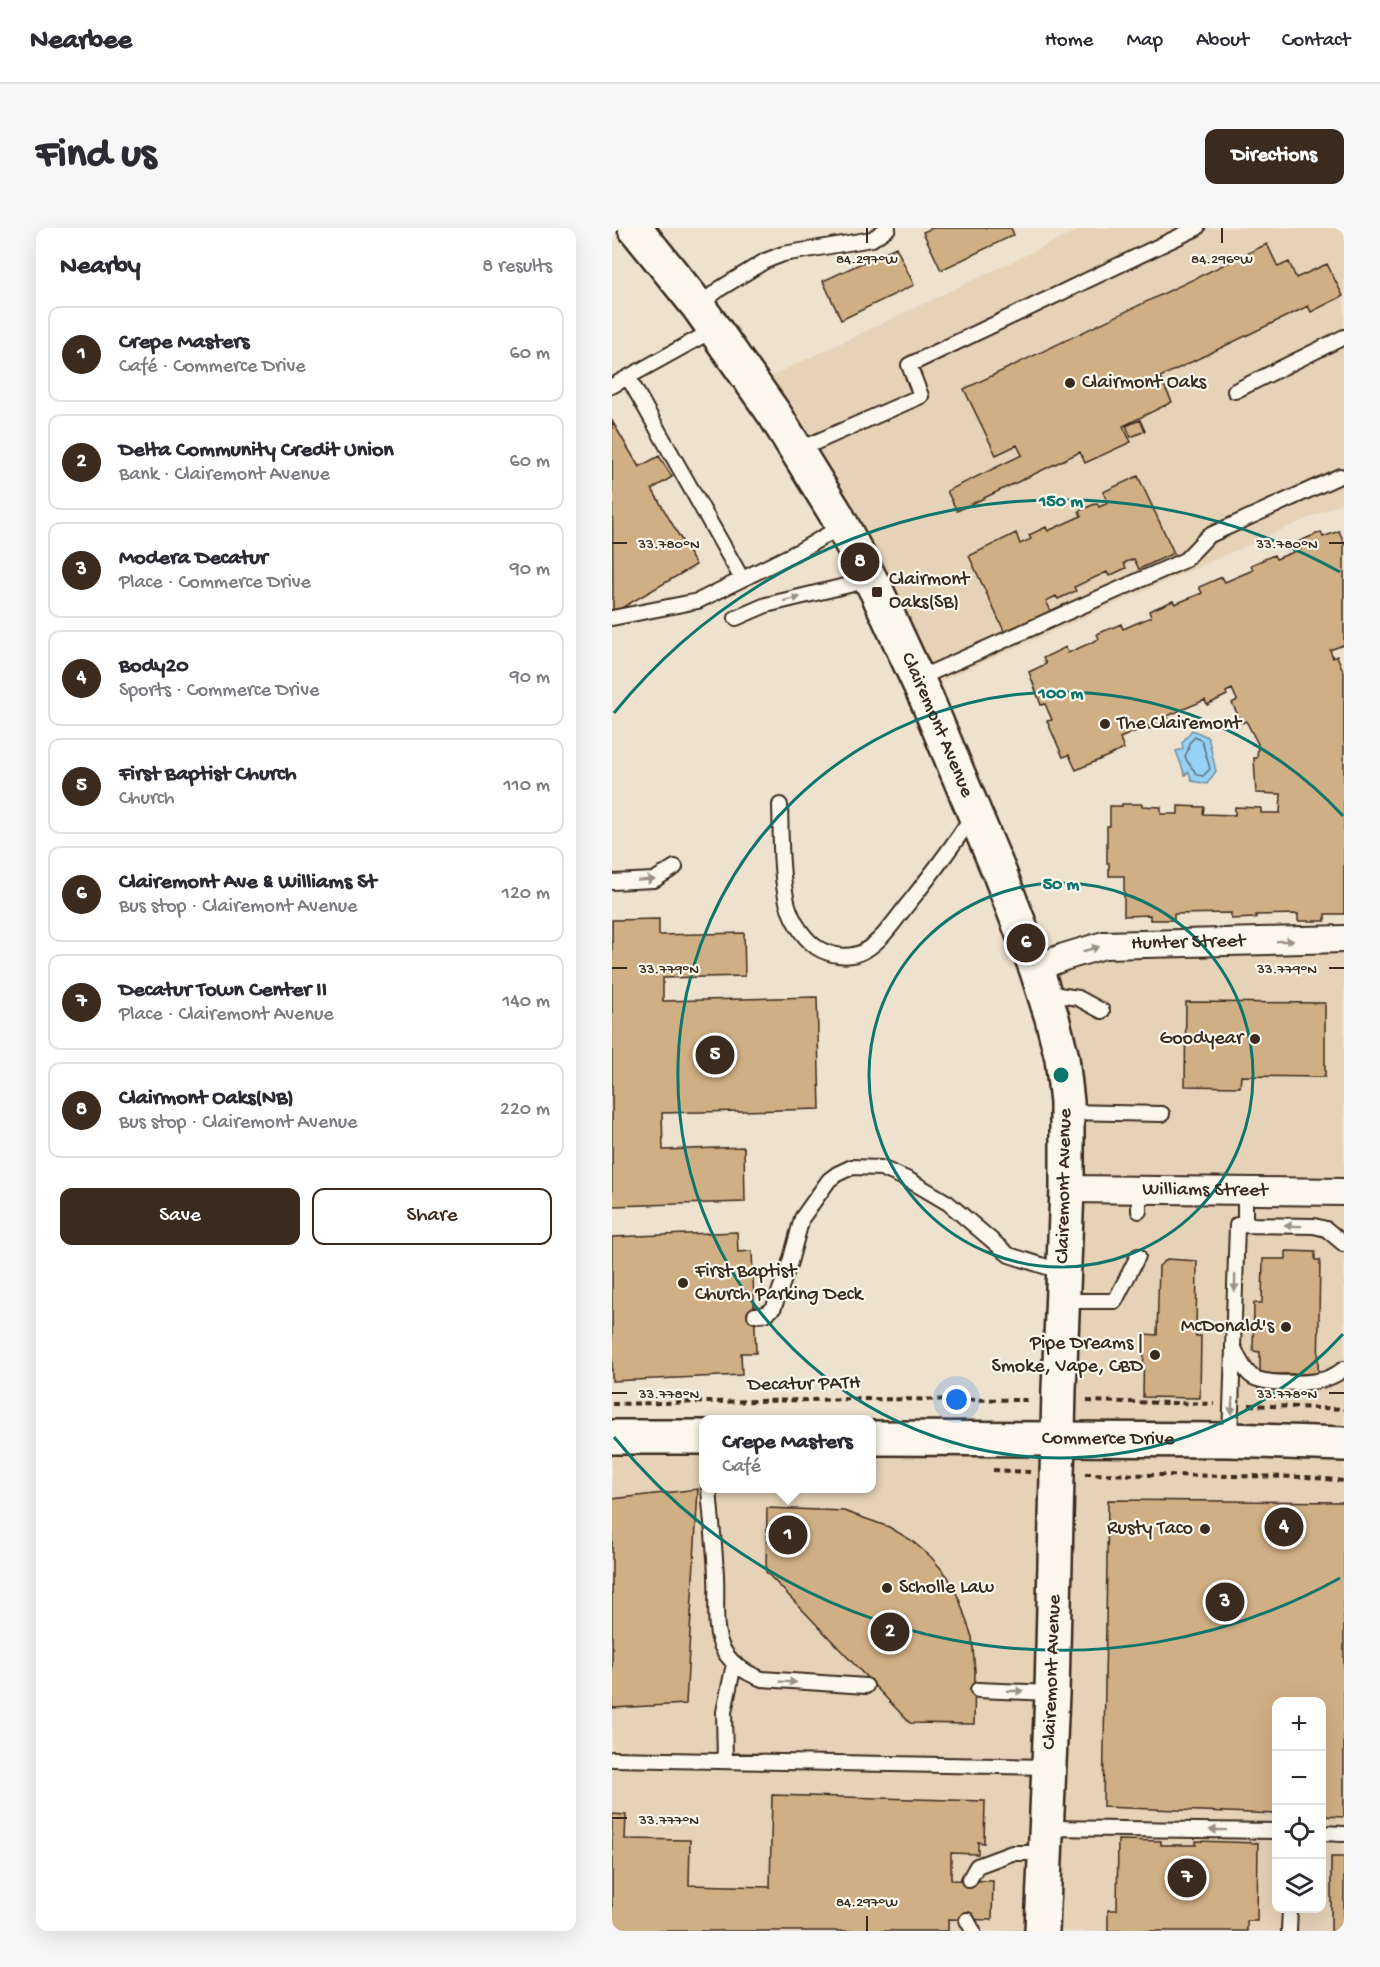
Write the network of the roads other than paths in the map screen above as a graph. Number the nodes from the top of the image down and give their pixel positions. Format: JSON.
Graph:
{"nodes":[{"id":1,"x":635,"y":228,"type":"edge"},
{"id":2,"x":888,"y":228,"type":"edge"},
{"id":3,"x":1197,"y":228,"type":"edge"},
{"id":4,"x":707,"y":318,"type":"junction"},
{"id":5,"x":1344,"y":337,"type":"edge"},
{"id":6,"x":628,"y":377,"type":"junction"},
{"id":7,"x":612,"y":386,"type":"edge"},
{"id":8,"x":1234,"y":391,"type":"dead end"},
{"id":9,"x":798,"y":450,"type":"junction"},
{"id":10,"x":1340,"y":476,"type":"dead end"},
{"id":11,"x":842,"y":526,"type":"junction"},
{"id":12,"x":742,"y":579,"type":"junction"},
{"id":13,"x":870,"y":580,"type":"junction"},
{"id":14,"x":612,"y":618,"type":"edge"},
{"id":15,"x":736,"y":618,"type":"dead end"},
{"id":16,"x":917,"y":679,"type":"junction"},
{"id":17,"x":780,"y":805,"type":"dead end"},
{"id":18,"x":974,"y":813,"type":"junction"},
{"id":19,"x":675,"y":867,"type":"dead end"},
{"id":20,"x":612,"y":882,"type":"edge"},
{"id":21,"x":1344,"y":939,"type":"edge"},
{"id":22,"x":1040,"y":980,"type":"junction"},
{"id":23,"x":1102,"y":1011,"type":"dead end"},
{"id":24,"x":1067,"y":1112,"type":"junction"},
{"id":25,"x":1162,"y":1114,"type":"dead end"},
{"id":26,"x":1067,"y":1189,"type":"junction"},
{"id":27,"x":1245,"y":1191,"type":"junction"},
{"id":28,"x":1344,"y":1192,"type":"edge"},
{"id":29,"x":1245,"y":1225,"type":"junction"},
{"id":30,"x":1344,"y":1244,"type":"edge"},
{"id":31,"x":1138,"y":1256,"type":"dead end"},
{"id":32,"x":1062,"y":1287,"type":"junction"},
{"id":33,"x":754,"y":1315,"type":"dead end"},
{"id":34,"x":1233,"y":1348,"type":"junction"},
{"id":35,"x":1344,"y":1369,"type":"edge"},
{"id":36,"x":612,"y":1437,"type":"edge"},
{"id":37,"x":699,"y":1437,"type":"edge"},
{"id":38,"x":876,"y":1438,"type":"edge"},
{"id":39,"x":1059,"y":1440,"type":"junction"},
{"id":40,"x":1230,"y":1440,"type":"junction"},
{"id":41,"x":1344,"y":1444,"type":"edge"},
{"id":42,"x":709,"y":1493,"type":"edge"},
{"id":43,"x":734,"y":1664,"type":"junction"},
{"id":44,"x":866,"y":1686,"type":"dead end"},
{"id":45,"x":978,"y":1690,"type":"dead end"},
{"id":46,"x":1052,"y":1693,"type":"junction"},
{"id":47,"x":612,"y":1759,"type":"edge"},
{"id":48,"x":725,"y":1761,"type":"junction"},
{"id":49,"x":1049,"y":1767,"type":"junction"},
{"id":50,"x":1272,"y":1831,"type":"edge"},
{"id":51,"x":1326,"y":1833,"type":"edge"},
{"id":52,"x":1344,"y":1833,"type":"edge"},
{"id":53,"x":1046,"y":1840,"type":"junction"},
{"id":54,"x":969,"y":1880,"type":"dead end"},
{"id":55,"x":1290,"y":1913,"type":"edge"},
{"id":56,"x":1042,"y":1931,"type":"edge"},
{"id":57,"x":1289,"y":1931,"type":"edge"}],
"edges":[{"from":1,"to":4,"type":"main road","name":"Clairemont Avenue"},
{"from":2,"to":4,"type":"lane"},
{"from":3,"to":9,"type":"lane"},
{"from":4,"to":6,"type":"lane"},
{"from":4,"to":9,"type":"main road","name":"Clairemont Avenue"},
{"from":5,"to":8,"type":"lane"},
{"from":6,"to":7,"type":"lane"},
{"from":6,"to":12,"type":"lane"},
{"from":9,"to":11,"type":"main road","name":"Clairemont Avenue"},
{"from":10,"to":16,"type":"lane"},
{"from":11,"to":12,"type":"lane"},
{"from":11,"to":13,"type":"main road","name":"Clairemont Avenue"},
{"from":12,"to":14,"type":"lane"},
{"from":15,"to":13,"type":"lane","one_way":true},
{"from":13,"to":16,"type":"main road","name":"Clairemont Avenue"},
{"from":16,"to":18,"type":"main road","name":"Clairemont Avenue"},
{"from":17,"to":18,"type":"lane"},
{"from":18,"to":22,"type":"main road","name":"Clairemont Avenue"},
{"from":20,"to":19,"type":"lane","one_way":true},
{"from":22,"to":21,"type":"street","name":"Hunter Street","one_way":true},
{"from":22,"to":23,"type":"lane"},
{"from":22,"to":24,"type":"main road","name":"Clairemont Avenue"},
{"from":24,"to":25,"type":"lane"},
{"from":24,"to":26,"type":"main road","name":"Clairemont Avenue"},
{"from":26,"to":27,"type":"street","name":"Williams Street"},
{"from":26,"to":32,"type":"main road","name":"Clairemont Avenue"},
{"from":27,"to":28,"type":"street","name":"Williams Street"},
{"from":27,"to":29,"type":"lane"},
{"from":30,"to":29,"type":"lane","one_way":true},
{"from":29,"to":34,"type":"lane","one_way":true},
{"from":31,"to":32,"type":"lane"},
{"from":32,"to":33,"type":"lane"},
{"from":32,"to":39,"type":"main road","name":"Clairemont Avenue"},
{"from":34,"to":35,"type":"lane"},
{"from":34,"to":40,"type":"lane","one_way":true},
{"from":36,"to":37,"type":"main road"},
{"from":38,"to":39,"type":"main road","name":"Commerce Drive"},
{"from":39,"to":40,"type":"main road","name":"Commerce Drive"},
{"from":39,"to":46,"type":"main road","name":"Clairemont Avenue"},
{"from":40,"to":41,"type":"main road","name":"Commerce Drive"},
{"from":42,"to":43,"type":"lane"},
{"from":43,"to":44,"type":"lane","one_way":true},
{"from":43,"to":48,"type":"lane"},
{"from":45,"to":46,"type":"lane","one_way":true},
{"from":46,"to":49,"type":"main road","name":"Clairemont Avenue"},
{"from":47,"to":48,"type":"lane"},
{"from":48,"to":49,"type":"lane"},
{"from":49,"to":53,"type":"main road","name":"Clairemont Avenue"},
{"from":50,"to":53,"type":"lane","one_way":true},
{"from":51,"to":52,"type":"lane"},
{"from":53,"to":54,"type":"lane"},
{"from":53,"to":56,"type":"main road","name":"Clairemont Avenue"},
{"from":55,"to":57,"type":"lane"}]}
